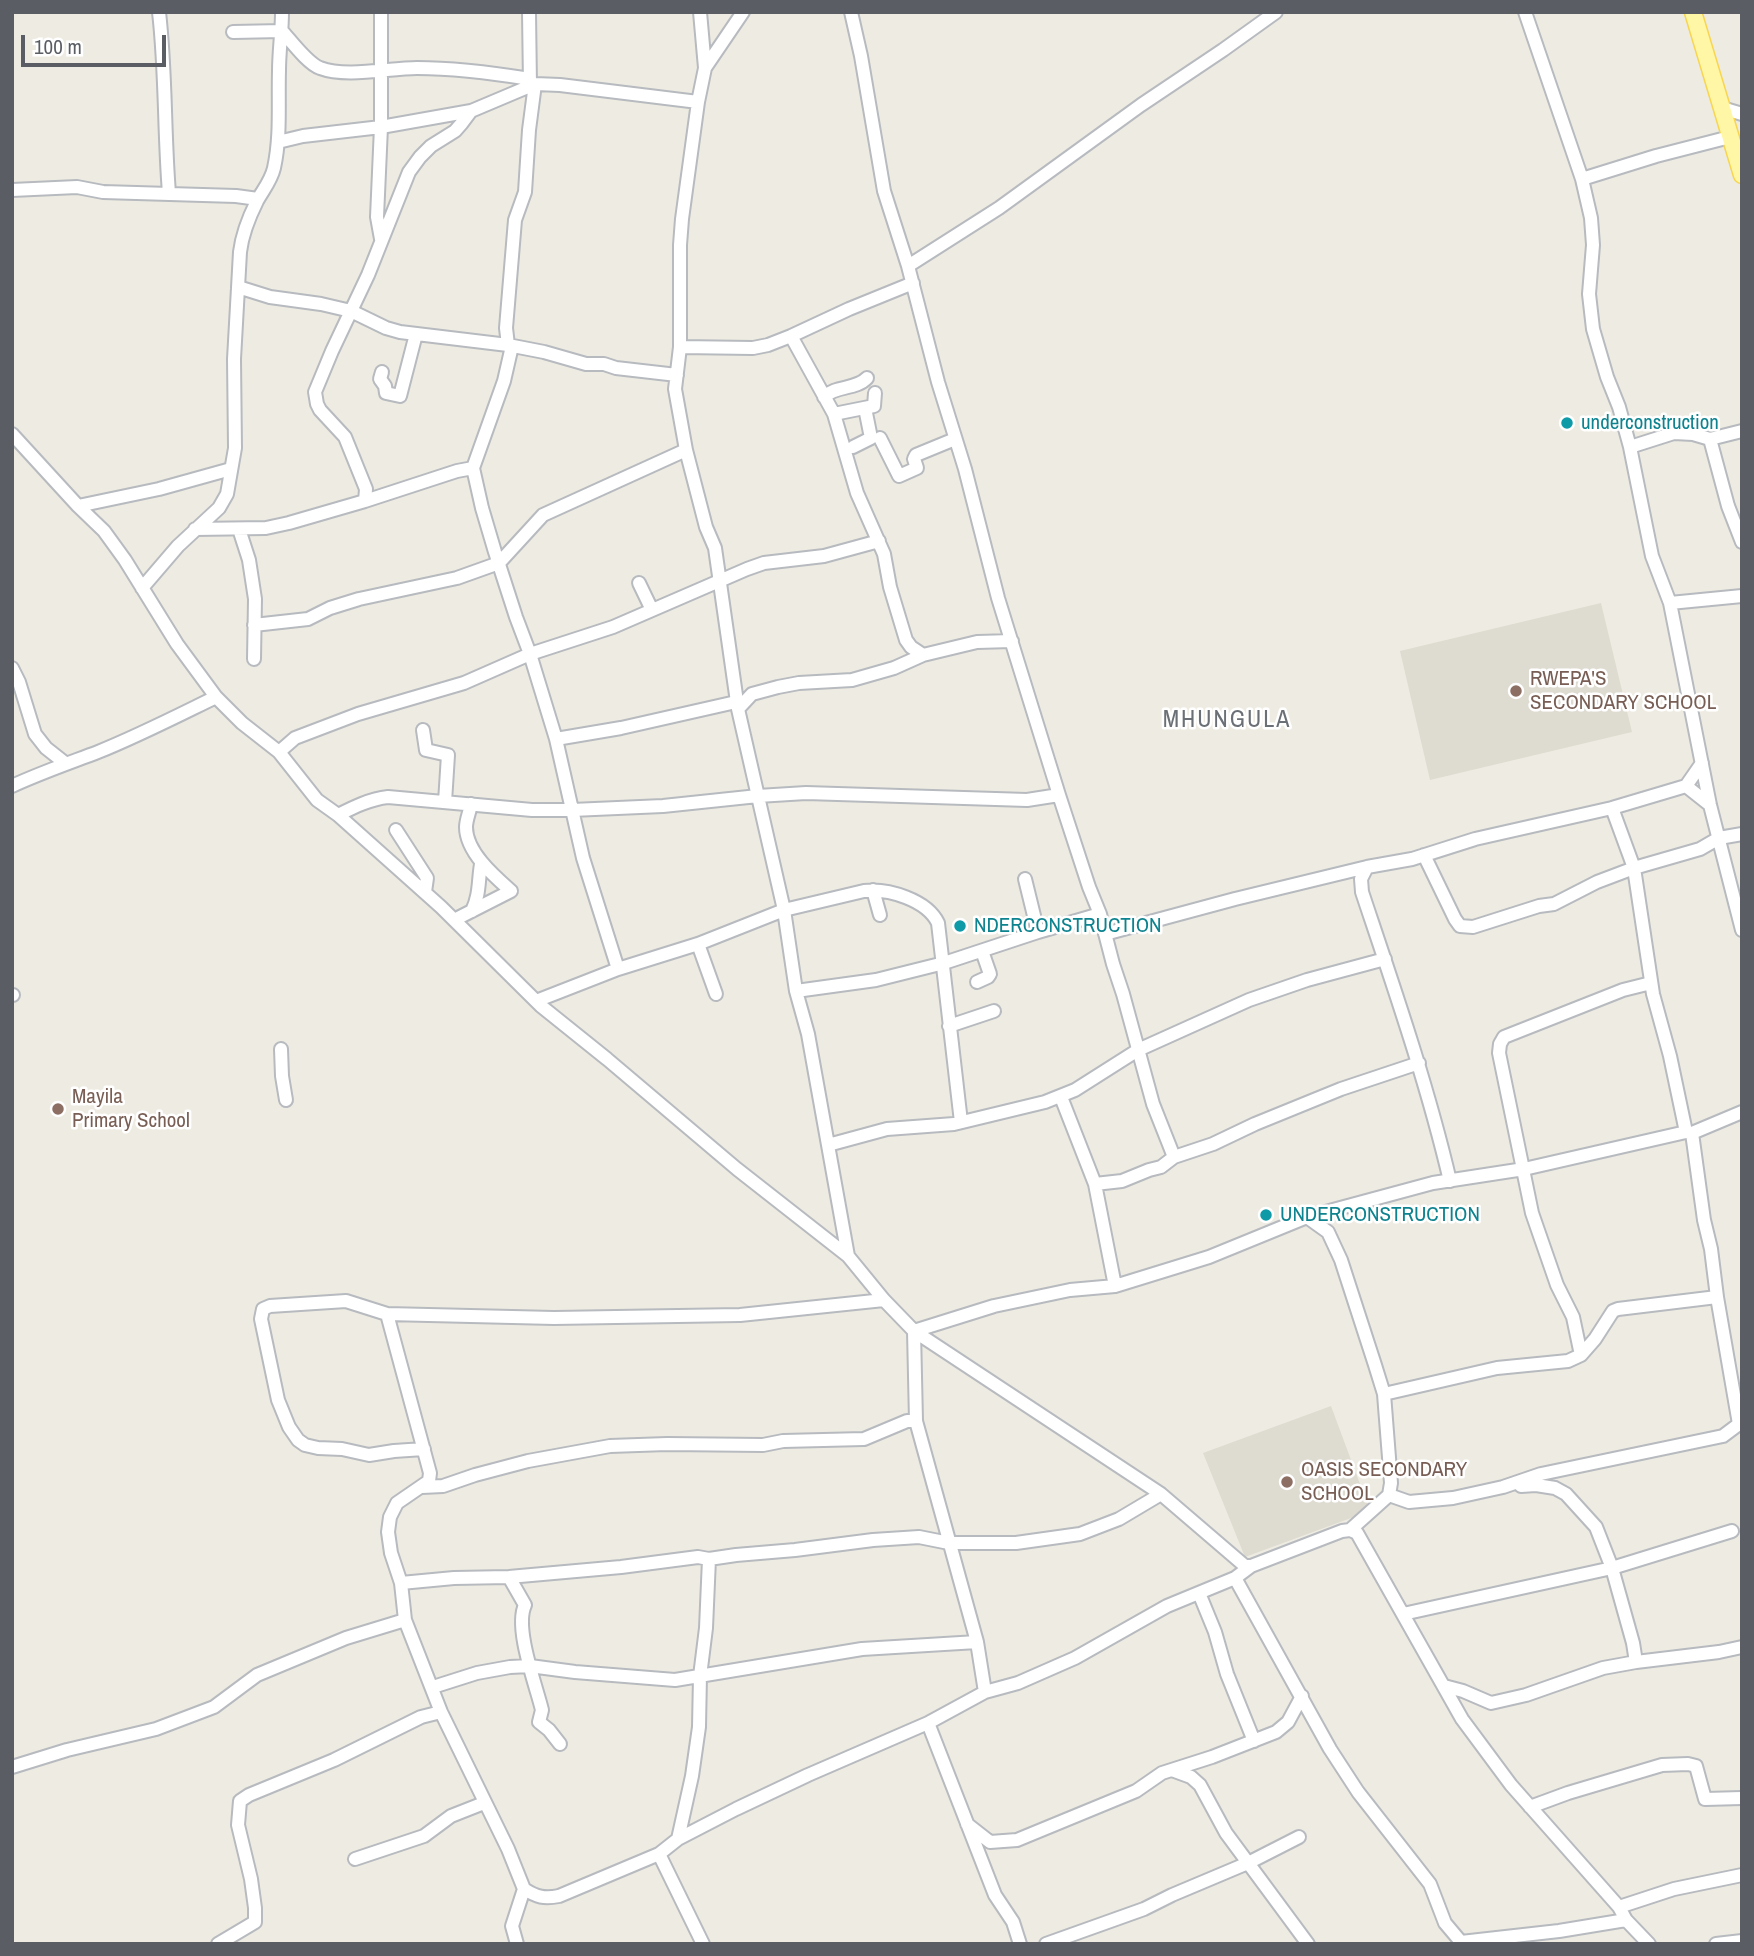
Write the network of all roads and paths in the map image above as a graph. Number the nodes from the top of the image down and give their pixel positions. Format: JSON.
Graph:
{"nodes":[{"id":1,"x":159,"y":12,"type":"edge"},
{"id":2,"x":282,"y":12,"type":"edge"},
{"id":3,"x":381,"y":12,"type":"edge"},
{"id":4,"x":529,"y":12,"type":"edge"},
{"id":5,"x":700,"y":12,"type":"edge"},
{"id":6,"x":743,"y":12,"type":"edge"},
{"id":7,"x":851,"y":12,"type":"edge"},
{"id":8,"x":1276,"y":12,"type":"edge"},
{"id":9,"x":1525,"y":12,"type":"edge"},
{"id":10,"x":1693,"y":12,"type":"edge"},
{"id":11,"x":282,"y":31,"type":"junction"},
{"id":12,"x":233,"y":33,"type":"dead end"},
{"id":13,"x":705,"y":68,"type":"junction"},
{"id":14,"x":380,"y":69,"type":"junction"},
{"id":15,"x":531,"y":83,"type":"junction"},
{"id":16,"x":698,"y":102,"type":"junction"},
{"id":17,"x":1722,"y":108,"type":"junction"},
{"id":18,"x":471,"y":111,"type":"junction"},
{"id":19,"x":1742,"y":114,"type":"edge"},
{"id":20,"x":381,"y":127,"type":"junction"},
{"id":21,"x":1730,"y":137,"type":"junction"},
{"id":22,"x":278,"y":142,"type":"junction"},
{"id":23,"x":1742,"y":174,"type":"edge"},
{"id":24,"x":1582,"y":178,"type":"junction"},
{"id":25,"x":12,"y":190,"type":"edge"},
{"id":26,"x":169,"y":193,"type":"junction"},
{"id":27,"x":258,"y":199,"type":"junction"},
{"id":28,"x":382,"y":239,"type":"junction"},
{"id":29,"x":908,"y":266,"type":"junction"},
{"id":30,"x":913,"y":284,"type":"junction"},
{"id":31,"x":238,"y":287,"type":"junction"},
{"id":32,"x":351,"y":311,"type":"junction"},
{"id":33,"x":416,"y":334,"type":"junction"},
{"id":34,"x":792,"y":336,"type":"junction"},
{"id":35,"x":510,"y":346,"type":"junction"},
{"id":36,"x":680,"y":347,"type":"junction"},
{"id":37,"x":382,"y":372,"type":"dead end"},
{"id":38,"x":677,"y":375,"type":"junction"},
{"id":39,"x":867,"y":378,"type":"dead end"},
{"id":40,"x":875,"y":393,"type":"dead end"},
{"id":41,"x":824,"y":397,"type":"junction"},
{"id":42,"x":865,"y":408,"type":"junction"},
{"id":43,"x":834,"y":414,"type":"junction"},
{"id":44,"x":1742,"y":431,"type":"edge"},
{"id":45,"x":12,"y":434,"type":"edge"},
{"id":46,"x":880,"y":438,"type":"dead end"},
{"id":47,"x":955,"y":439,"type":"junction"},
{"id":48,"x":1710,"y":439,"type":"junction"},
{"id":49,"x":853,"y":447,"type":"dead end"},
{"id":50,"x":1630,"y":447,"type":"junction"},
{"id":51,"x":686,"y":450,"type":"junction"},
{"id":52,"x":473,"y":468,"type":"junction"},
{"id":53,"x":231,"y":470,"type":"junction"},
{"id":54,"x":365,"y":501,"type":"junction"},
{"id":55,"x":78,"y":506,"type":"junction"},
{"id":56,"x":195,"y":529,"type":"junction"},
{"id":57,"x":239,"y":529,"type":"junction"},
{"id":58,"x":879,"y":541,"type":"junction"},
{"id":59,"x":1742,"y":542,"type":"edge"},
{"id":60,"x":499,"y":563,"type":"junction"},
{"id":61,"x":719,"y":580,"type":"junction"},
{"id":62,"x":639,"y":583,"type":"dead end"},
{"id":63,"x":142,"y":588,"type":"junction"},
{"id":64,"x":1742,"y":596,"type":"edge"},
{"id":65,"x":1670,"y":603,"type":"junction"},
{"id":66,"x":652,"y":610,"type":"junction"},
{"id":67,"x":254,"y":625,"type":"junction"},
{"id":68,"x":1012,"y":641,"type":"junction"},
{"id":69,"x":530,"y":654,"type":"junction"},
{"id":70,"x":923,"y":654,"type":"junction"},
{"id":71,"x":254,"y":659,"type":"dead end"},
{"id":72,"x":12,"y":668,"type":"edge"},
{"id":73,"x":216,"y":698,"type":"junction"},
{"id":74,"x":737,"y":706,"type":"junction"},
{"id":75,"x":423,"y":730,"type":"dead end"},
{"id":76,"x":556,"y":739,"type":"junction"},
{"id":77,"x":279,"y":752,"type":"junction"},
{"id":78,"x":65,"y":763,"type":"junction"},
{"id":79,"x":1702,"y":763,"type":"junction"},
{"id":80,"x":12,"y":786,"type":"edge"},
{"id":81,"x":1686,"y":786,"type":"junction"},
{"id":82,"x":1059,"y":795,"type":"junction"},
{"id":83,"x":758,"y":796,"type":"junction"},
{"id":84,"x":445,"y":802,"type":"junction"},
{"id":85,"x":471,"y":804,"type":"junction"},
{"id":86,"x":1710,"y":805,"type":"junction"},
{"id":87,"x":1612,"y":808,"type":"junction"},
{"id":88,"x":572,"y":810,"type":"junction"},
{"id":89,"x":338,"y":815,"type":"junction"},
{"id":90,"x":396,"y":830,"type":"dead end"},
{"id":91,"x":1742,"y":834,"type":"edge"},
{"id":92,"x":1718,"y":838,"type":"junction"},
{"id":93,"x":1424,"y":855,"type":"junction"},
{"id":94,"x":481,"y":864,"type":"junction"},
{"id":95,"x":1367,"y":867,"type":"junction"},
{"id":96,"x":1633,"y":868,"type":"junction"},
{"id":97,"x":1025,"y":880,"type":"dead end"},
{"id":98,"x":873,"y":890,"type":"junction"},
{"id":99,"x":425,"y":892,"type":"junction"},
{"id":100,"x":784,"y":910,"type":"junction"},
{"id":101,"x":472,"y":911,"type":"junction"},
{"id":102,"x":1100,"y":914,"type":"junction"},
{"id":103,"x":880,"y":915,"type":"dead end"},
{"id":104,"x":454,"y":920,"type":"junction"},
{"id":105,"x":1742,"y":930,"type":"edge"},
{"id":106,"x":1038,"y":932,"type":"junction"},
{"id":107,"x":1105,"y":934,"type":"junction"},
{"id":108,"x":698,"y":944,"type":"junction"},
{"id":109,"x":982,"y":951,"type":"junction"},
{"id":110,"x":1385,"y":960,"type":"junction"},
{"id":111,"x":944,"y":963,"type":"junction"},
{"id":112,"x":618,"y":969,"type":"junction"},
{"id":113,"x":976,"y":982,"type":"dead end"},
{"id":114,"x":1651,"y":983,"type":"junction"},
{"id":115,"x":796,"y":992,"type":"junction"},
{"id":116,"x":716,"y":994,"type":"dead end"},
{"id":117,"x":536,"y":1001,"type":"junction"},
{"id":118,"x":994,"y":1012,"type":"dead end"},
{"id":119,"x":949,"y":1026,"type":"junction"},
{"id":120,"x":281,"y":1049,"type":"dead end"},
{"id":121,"x":1138,"y":1050,"type":"junction"},
{"id":122,"x":1419,"y":1063,"type":"junction"},
{"id":123,"x":1061,"y":1097,"type":"junction"},
{"id":124,"x":286,"y":1100,"type":"dead end"},
{"id":125,"x":1742,"y":1112,"type":"edge"},
{"id":126,"x":961,"y":1122,"type":"junction"},
{"id":127,"x":1689,"y":1133,"type":"junction"},
{"id":128,"x":828,"y":1145,"type":"junction"},
{"id":129,"x":1174,"y":1157,"type":"junction"},
{"id":130,"x":1524,"y":1169,"type":"junction"},
{"id":131,"x":1450,"y":1181,"type":"junction"},
{"id":132,"x":1095,"y":1184,"type":"junction"},
{"id":133,"x":1333,"y":1209,"type":"junction"},
{"id":134,"x":1307,"y":1217,"type":"junction"},
{"id":135,"x":1328,"y":1232,"type":"junction"},
{"id":136,"x":848,"y":1256,"type":"junction"},
{"id":137,"x":1115,"y":1286,"type":"junction"},
{"id":138,"x":1717,"y":1297,"type":"junction"},
{"id":139,"x":884,"y":1300,"type":"junction"},
{"id":140,"x":387,"y":1314,"type":"junction"},
{"id":141,"x":914,"y":1331,"type":"junction"},
{"id":142,"x":1581,"y":1355,"type":"junction"},
{"id":143,"x":1384,"y":1394,"type":"junction"},
{"id":144,"x":916,"y":1421,"type":"junction"},
{"id":145,"x":1741,"y":1425,"type":"edge"},
{"id":146,"x":424,"y":1450,"type":"junction"},
{"id":147,"x":420,"y":1487,"type":"junction"},
{"id":148,"x":1503,"y":1487,"type":"junction"},
{"id":149,"x":1161,"y":1494,"type":"junction"},
{"id":150,"x":1389,"y":1495,"type":"junction"},
{"id":151,"x":1350,"y":1530,"type":"junction"},
{"id":152,"x":1732,"y":1531,"type":"dead end"},
{"id":153,"x":949,"y":1543,"type":"junction"},
{"id":154,"x":709,"y":1559,"type":"junction"},
{"id":155,"x":1251,"y":1566,"type":"junction"},
{"id":156,"x":1612,"y":1568,"type":"junction"},
{"id":157,"x":509,"y":1577,"type":"junction"},
{"id":158,"x":1235,"y":1578,"type":"junction"},
{"id":159,"x":401,"y":1583,"type":"junction"},
{"id":160,"x":1199,"y":1593,"type":"junction"},
{"id":161,"x":1404,"y":1614,"type":"junction"},
{"id":162,"x":405,"y":1620,"type":"junction"},
{"id":163,"x":977,"y":1642,"type":"junction"},
{"id":164,"x":1742,"y":1647,"type":"edge"},
{"id":165,"x":1636,"y":1662,"type":"junction"},
{"id":166,"x":530,"y":1666,"type":"junction"},
{"id":167,"x":700,"y":1676,"type":"junction"},
{"id":168,"x":1444,"y":1686,"type":"junction"},
{"id":169,"x":433,"y":1687,"type":"junction"},
{"id":170,"x":985,"y":1692,"type":"junction"},
{"id":171,"x":1302,"y":1696,"type":"junction"},
{"id":172,"x":441,"y":1712,"type":"junction"},
{"id":173,"x":1287,"y":1722,"type":"junction"},
{"id":174,"x":928,"y":1723,"type":"junction"},
{"id":175,"x":1320,"y":1730,"type":"junction"},
{"id":176,"x":1254,"y":1741,"type":"junction"},
{"id":177,"x":560,"y":1744,"type":"dead end"},
{"id":178,"x":1212,"y":1757,"type":"junction"},
{"id":179,"x":12,"y":1767,"type":"edge"},
{"id":180,"x":1171,"y":1770,"type":"junction"},
{"id":181,"x":1200,"y":1785,"type":"junction"},
{"id":182,"x":1742,"y":1798,"type":"edge"},
{"id":183,"x":484,"y":1802,"type":"junction"},
{"id":184,"x":1530,"y":1807,"type":"junction"},
{"id":185,"x":967,"y":1824,"type":"junction"},
{"id":186,"x":1299,"y":1837,"type":"dead end"},
{"id":187,"x":678,"y":1839,"type":"junction"},
{"id":188,"x":990,"y":1842,"type":"junction"},
{"id":189,"x":659,"y":1854,"type":"junction"},
{"id":190,"x":355,"y":1859,"type":"dead end"},
{"id":191,"x":982,"y":1861,"type":"junction"},
{"id":192,"x":1248,"y":1863,"type":"junction"},
{"id":193,"x":1742,"y":1875,"type":"edge"},
{"id":194,"x":524,"y":1889,"type":"junction"},
{"id":195,"x":1619,"y":1907,"type":"junction"},
{"id":196,"x":1626,"y":1920,"type":"junction"},
{"id":197,"x":1742,"y":1941,"type":"edge"},
{"id":198,"x":218,"y":1944,"type":"edge"},
{"id":199,"x":517,"y":1944,"type":"edge"},
{"id":200,"x":703,"y":1944,"type":"edge"},
{"id":201,"x":1020,"y":1944,"type":"edge"},
{"id":202,"x":1046,"y":1944,"type":"edge"},
{"id":203,"x":1308,"y":1944,"type":"edge"},
{"id":204,"x":1649,"y":1944,"type":"edge"},
{"id":205,"x":1716,"y":1944,"type":"edge"}],
"edges":[{"from":1,"to":26,"type":"street"},
{"from":2,"to":11,"type":"street"},
{"from":3,"to":14,"type":"street"},
{"from":4,"to":15,"type":"street"},
{"from":5,"to":13,"type":"street"},
{"from":6,"to":13,"type":"street"},
{"from":7,"to":29,"type":"street"},
{"from":8,"to":29,"type":"street"},
{"from":9,"to":24,"type":"street"},
{"from":10,"to":17,"type":"main road"},
{"from":11,"to":12,"type":"street"},
{"from":11,"to":14,"type":"street"},
{"from":11,"to":22,"type":"street"},
{"from":13,"to":16,"type":"street"},
{"from":14,"to":15,"type":"street"},
{"from":14,"to":20,"type":"street"},
{"from":15,"to":16,"type":"street"},
{"from":15,"to":18,"type":"street"},
{"from":15,"to":35,"type":"street"},
{"from":16,"to":36,"type":"street"},
{"from":17,"to":19,"type":"street"},
{"from":17,"to":21,"type":"main road"},
{"from":18,"to":20,"type":"street"},
{"from":18,"to":28,"type":"street"},
{"from":20,"to":22,"type":"street"},
{"from":20,"to":28,"type":"street"},
{"from":21,"to":23,"type":"main road"},
{"from":21,"to":24,"type":"street"},
{"from":22,"to":27,"type":"street"},
{"from":24,"to":50,"type":"street"},
{"from":25,"to":26,"type":"street"},
{"from":26,"to":27,"type":"street"},
{"from":27,"to":31,"type":"street"},
{"from":28,"to":32,"type":"street"},
{"from":29,"to":30,"type":"street"},
{"from":30,"to":34,"type":"street"},
{"from":30,"to":47,"type":"street"},
{"from":31,"to":32,"type":"street"},
{"from":31,"to":53,"type":"street"},
{"from":32,"to":33,"type":"street"},
{"from":32,"to":54,"type":"street"},
{"from":33,"to":35,"type":"street"},
{"from":33,"to":37,"type":"street"},
{"from":34,"to":36,"type":"street"},
{"from":34,"to":41,"type":"street"},
{"from":35,"to":38,"type":"street"},
{"from":35,"to":52,"type":"street"},
{"from":36,"to":38,"type":"street"},
{"from":38,"to":51,"type":"street"},
{"from":39,"to":41,"type":"street"},
{"from":40,"to":42,"type":"street"},
{"from":41,"to":43,"type":"street"},
{"from":42,"to":43,"type":"street"},
{"from":42,"to":49,"type":"street"},
{"from":43,"to":58,"type":"street"},
{"from":44,"to":48,"type":"street"},
{"from":45,"to":55,"type":"street"},
{"from":46,"to":47,"type":"street"},
{"from":47,"to":68,"type":"street"},
{"from":48,"to":50,"type":"street"},
{"from":48,"to":59,"type":"street"},
{"from":50,"to":65,"type":"street"},
{"from":51,"to":60,"type":"street"},
{"from":51,"to":61,"type":"street"},
{"from":52,"to":54,"type":"street"},
{"from":52,"to":60,"type":"street"},
{"from":53,"to":55,"type":"street"},
{"from":53,"to":56,"type":"street"},
{"from":54,"to":57,"type":"street"},
{"from":55,"to":63,"type":"street"},
{"from":56,"to":57,"type":"street"},
{"from":56,"to":63,"type":"street"},
{"from":57,"to":67,"type":"street"},
{"from":58,"to":61,"type":"street"},
{"from":58,"to":70,"type":"street"},
{"from":60,"to":67,"type":"street"},
{"from":60,"to":69,"type":"street"},
{"from":61,"to":66,"type":"street"},
{"from":61,"to":74,"type":"street"},
{"from":62,"to":66,"type":"street"},
{"from":63,"to":73,"type":"street"},
{"from":64,"to":65,"type":"street"},
{"from":65,"to":79,"type":"street"},
{"from":66,"to":69,"type":"street"},
{"from":67,"to":71,"type":"street"},
{"from":68,"to":70,"type":"street"},
{"from":68,"to":82,"type":"street"},
{"from":69,"to":76,"type":"street"},
{"from":69,"to":77,"type":"street"},
{"from":70,"to":74,"type":"street"},
{"from":72,"to":78,"type":"street"},
{"from":73,"to":77,"type":"street"},
{"from":73,"to":78,"type":"street"},
{"from":74,"to":76,"type":"street"},
{"from":74,"to":83,"type":"street"},
{"from":75,"to":84,"type":"street"},
{"from":76,"to":88,"type":"street"},
{"from":77,"to":89,"type":"street"},
{"from":78,"to":80,"type":"street"},
{"from":79,"to":81,"type":"street"},
{"from":79,"to":86,"type":"street"},
{"from":81,"to":86,"type":"street"},
{"from":81,"to":87,"type":"street"},
{"from":82,"to":83,"type":"street"},
{"from":82,"to":102,"type":"street"},
{"from":83,"to":88,"type":"street"},
{"from":83,"to":100,"type":"street"},
{"from":84,"to":85,"type":"street"},
{"from":84,"to":89,"type":"street"},
{"from":85,"to":88,"type":"street"},
{"from":85,"to":94,"type":"street"},
{"from":86,"to":92,"type":"street"},
{"from":87,"to":93,"type":"street"},
{"from":87,"to":96,"type":"street"},
{"from":88,"to":112,"type":"street"},
{"from":89,"to":99,"type":"street"},
{"from":90,"to":99,"type":"street"},
{"from":91,"to":92,"type":"street"},
{"from":92,"to":96,"type":"street"},
{"from":92,"to":105,"type":"street"},
{"from":93,"to":95,"type":"street"},
{"from":93,"to":96,"type":"street"},
{"from":94,"to":101,"type":"street"},
{"from":94,"to":101,"type":"street"},
{"from":95,"to":107,"type":"street"},
{"from":95,"to":110,"type":"street"},
{"from":96,"to":114,"type":"street"},
{"from":97,"to":106,"type":"street"},
{"from":98,"to":100,"type":"street"},
{"from":98,"to":103,"type":"street"},
{"from":98,"to":111,"type":"street"},
{"from":99,"to":104,"type":"street"},
{"from":100,"to":108,"type":"street"},
{"from":100,"to":115,"type":"street"},
{"from":101,"to":104,"type":"street"},
{"from":102,"to":106,"type":"street"},
{"from":102,"to":107,"type":"street"},
{"from":104,"to":117,"type":"street"},
{"from":106,"to":109,"type":"street"},
{"from":107,"to":121,"type":"street"},
{"from":108,"to":112,"type":"street"},
{"from":108,"to":116,"type":"street"},
{"from":109,"to":111,"type":"street"},
{"from":109,"to":113,"type":"street"},
{"from":110,"to":121,"type":"street"},
{"from":110,"to":122,"type":"street"},
{"from":111,"to":115,"type":"street"},
{"from":111,"to":119,"type":"street"},
{"from":112,"to":117,"type":"street"},
{"from":114,"to":127,"type":"street"},
{"from":114,"to":130,"type":"street"},
{"from":115,"to":128,"type":"street"},
{"from":117,"to":136,"type":"street"},
{"from":118,"to":119,"type":"street"},
{"from":119,"to":126,"type":"street"},
{"from":120,"to":124,"type":"street"},
{"from":121,"to":123,"type":"street"},
{"from":121,"to":129,"type":"street"},
{"from":122,"to":129,"type":"street"},
{"from":122,"to":131,"type":"street"},
{"from":123,"to":126,"type":"street"},
{"from":123,"to":132,"type":"street"},
{"from":125,"to":127,"type":"street"},
{"from":126,"to":128,"type":"street"},
{"from":127,"to":130,"type":"street"},
{"from":127,"to":138,"type":"street"},
{"from":128,"to":136,"type":"street"},
{"from":129,"to":132,"type":"street"},
{"from":130,"to":131,"type":"street"},
{"from":130,"to":142,"type":"street"},
{"from":131,"to":133,"type":"street"},
{"from":132,"to":137,"type":"street"},
{"from":133,"to":134,"type":"street"},
{"from":133,"to":135,"type":"street"},
{"from":134,"to":135,"type":"street"},
{"from":134,"to":137,"type":"street"},
{"from":135,"to":143,"type":"street"},
{"from":136,"to":139,"type":"street"},
{"from":137,"to":141,"type":"street"},
{"from":138,"to":142,"type":"street"},
{"from":138,"to":145,"type":"street"},
{"from":139,"to":140,"type":"street"},
{"from":139,"to":141,"type":"street"},
{"from":140,"to":146,"type":"street"},
{"from":140,"to":146,"type":"street"},
{"from":141,"to":144,"type":"street"},
{"from":141,"to":149,"type":"street"},
{"from":142,"to":143,"type":"street"},
{"from":143,"to":150,"type":"street"},
{"from":144,"to":147,"type":"street"},
{"from":144,"to":153,"type":"street"},
{"from":145,"to":148,"type":"street"},
{"from":146,"to":147,"type":"street"},
{"from":147,"to":159,"type":"street"},
{"from":148,"to":150,"type":"street"},
{"from":148,"to":156,"type":"street"},
{"from":149,"to":153,"type":"street"},
{"from":149,"to":155,"type":"street"},
{"from":150,"to":151,"type":"street"},
{"from":151,"to":155,"type":"street"},
{"from":151,"to":161,"type":"street"},
{"from":152,"to":156,"type":"street"},
{"from":153,"to":154,"type":"street"},
{"from":153,"to":163,"type":"street"},
{"from":154,"to":157,"type":"street"},
{"from":154,"to":167,"type":"street"},
{"from":155,"to":158,"type":"street"},
{"from":156,"to":161,"type":"street"},
{"from":156,"to":165,"type":"street"},
{"from":157,"to":159,"type":"street"},
{"from":157,"to":166,"type":"street"},
{"from":158,"to":160,"type":"street"},
{"from":158,"to":171,"type":"street"},
{"from":159,"to":162,"type":"street"},
{"from":160,"to":170,"type":"street"},
{"from":160,"to":176,"type":"street"},
{"from":161,"to":168,"type":"street"},
{"from":162,"to":169,"type":"street"},
{"from":162,"to":179,"type":"street"},
{"from":163,"to":167,"type":"street"},
{"from":163,"to":170,"type":"street"},
{"from":164,"to":165,"type":"street"},
{"from":165,"to":168,"type":"street"},
{"from":166,"to":167,"type":"street"},
{"from":166,"to":169,"type":"street"},
{"from":166,"to":177,"type":"street"},
{"from":167,"to":187,"type":"street"},
{"from":168,"to":184,"type":"street"},
{"from":169,"to":172,"type":"street"},
{"from":170,"to":174,"type":"street"},
{"from":171,"to":173,"type":"street"},
{"from":171,"to":175,"type":"street"},
{"from":172,"to":183,"type":"street"},
{"from":172,"to":198,"type":"street"},
{"from":173,"to":175,"type":"street"},
{"from":173,"to":176,"type":"street"},
{"from":174,"to":185,"type":"street"},
{"from":174,"to":187,"type":"street"},
{"from":175,"to":196,"type":"street"},
{"from":176,"to":178,"type":"street"},
{"from":178,"to":180,"type":"street"},
{"from":178,"to":181,"type":"street"},
{"from":180,"to":181,"type":"street"},
{"from":180,"to":188,"type":"street"},
{"from":181,"to":192,"type":"street"},
{"from":182,"to":184,"type":"street"},
{"from":183,"to":190,"type":"street"},
{"from":183,"to":194,"type":"street"},
{"from":184,"to":195,"type":"street"},
{"from":185,"to":188,"type":"street"},
{"from":185,"to":191,"type":"street"},
{"from":186,"to":192,"type":"street"},
{"from":187,"to":189,"type":"street"},
{"from":188,"to":191,"type":"street"},
{"from":189,"to":194,"type":"street"},
{"from":189,"to":200,"type":"street"},
{"from":191,"to":201,"type":"street"},
{"from":192,"to":202,"type":"street"},
{"from":192,"to":203,"type":"street"},
{"from":193,"to":195,"type":"street"},
{"from":194,"to":199,"type":"street"},
{"from":195,"to":196,"type":"street"},
{"from":196,"to":204,"type":"street"},
{"from":197,"to":205,"type":"street"}]}
